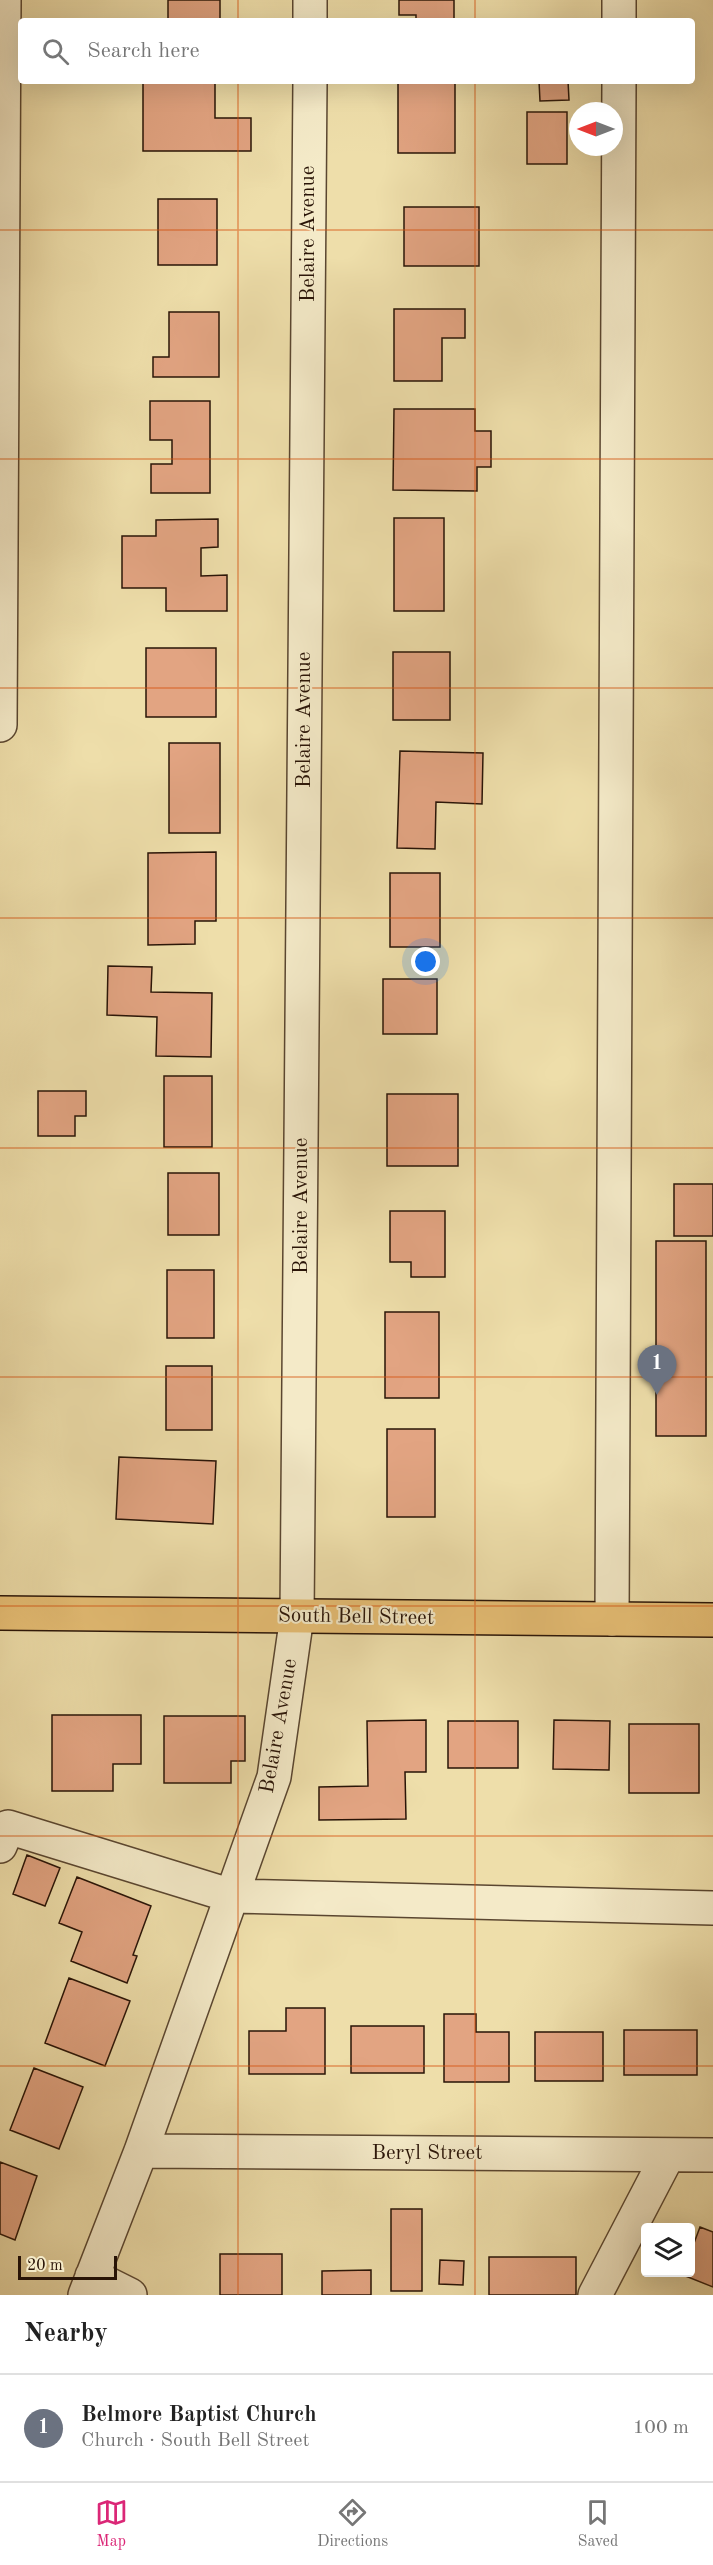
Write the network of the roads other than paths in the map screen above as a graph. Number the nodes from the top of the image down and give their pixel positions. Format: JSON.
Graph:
{"nodes":[{"id":1,"x":4,"y":0,"type":"edge"},
{"id":2,"x":310,"y":0,"type":"edge"},
{"id":3,"x":619,"y":0,"type":"edge"},
{"id":4,"x":310,"y":18,"type":"edge"},
{"id":5,"x":619,"y":18,"type":"edge"},
{"id":6,"x":310,"y":84,"type":"edge"},
{"id":7,"x":619,"y":84,"type":"edge"},
{"id":8,"x":0,"y":725,"type":"edge"},
{"id":9,"x":0,"y":1613,"type":"edge"},
{"id":10,"x":297,"y":1616,"type":"junction"},
{"id":11,"x":612,"y":1619,"type":"junction"},
{"id":12,"x":713,"y":1620,"type":"edge"},
{"id":13,"x":0,"y":1846,"type":"edge"},
{"id":14,"x":232,"y":1896,"type":"junction"},
{"id":15,"x":713,"y":1908,"type":"edge"},
{"id":16,"x":141,"y":2151,"type":"junction"},
{"id":17,"x":668,"y":2155,"type":"junction"},
{"id":18,"x":713,"y":2155,"type":"edge"},
{"id":19,"x":88,"y":2286,"type":"edge"},
{"id":20,"x":130,"y":2295,"type":"edge"},
{"id":21,"x":595,"y":2295,"type":"edge"}],
"edges":[{"from":1,"to":8,"type":"street"},
{"from":2,"to":4,"type":"street"},
{"from":3,"to":5,"type":"street"},
{"from":6,"to":10,"type":"street","name":"Belaire Avenue"},
{"from":7,"to":11,"type":"street"},
{"from":9,"to":10,"type":"main road","name":"South Bell Street"},
{"from":10,"to":11,"type":"main road","name":"South Bell Street"},
{"from":10,"to":14,"type":"street","name":"Belaire Avenue"},
{"from":11,"to":12,"type":"main road","name":"South Bell Street"},
{"from":13,"to":14,"type":"street"},
{"from":14,"to":15,"type":"street"},
{"from":14,"to":16,"type":"street","name":"Belaire Avenue"},
{"from":16,"to":17,"type":"street","name":"Beryl Street"},
{"from":16,"to":19,"type":"street","name":"Belaire Avenue"},
{"from":17,"to":18,"type":"street","name":"Beryl Street"},
{"from":17,"to":21,"type":"street"},
{"from":19,"to":20,"type":"street"}]}
